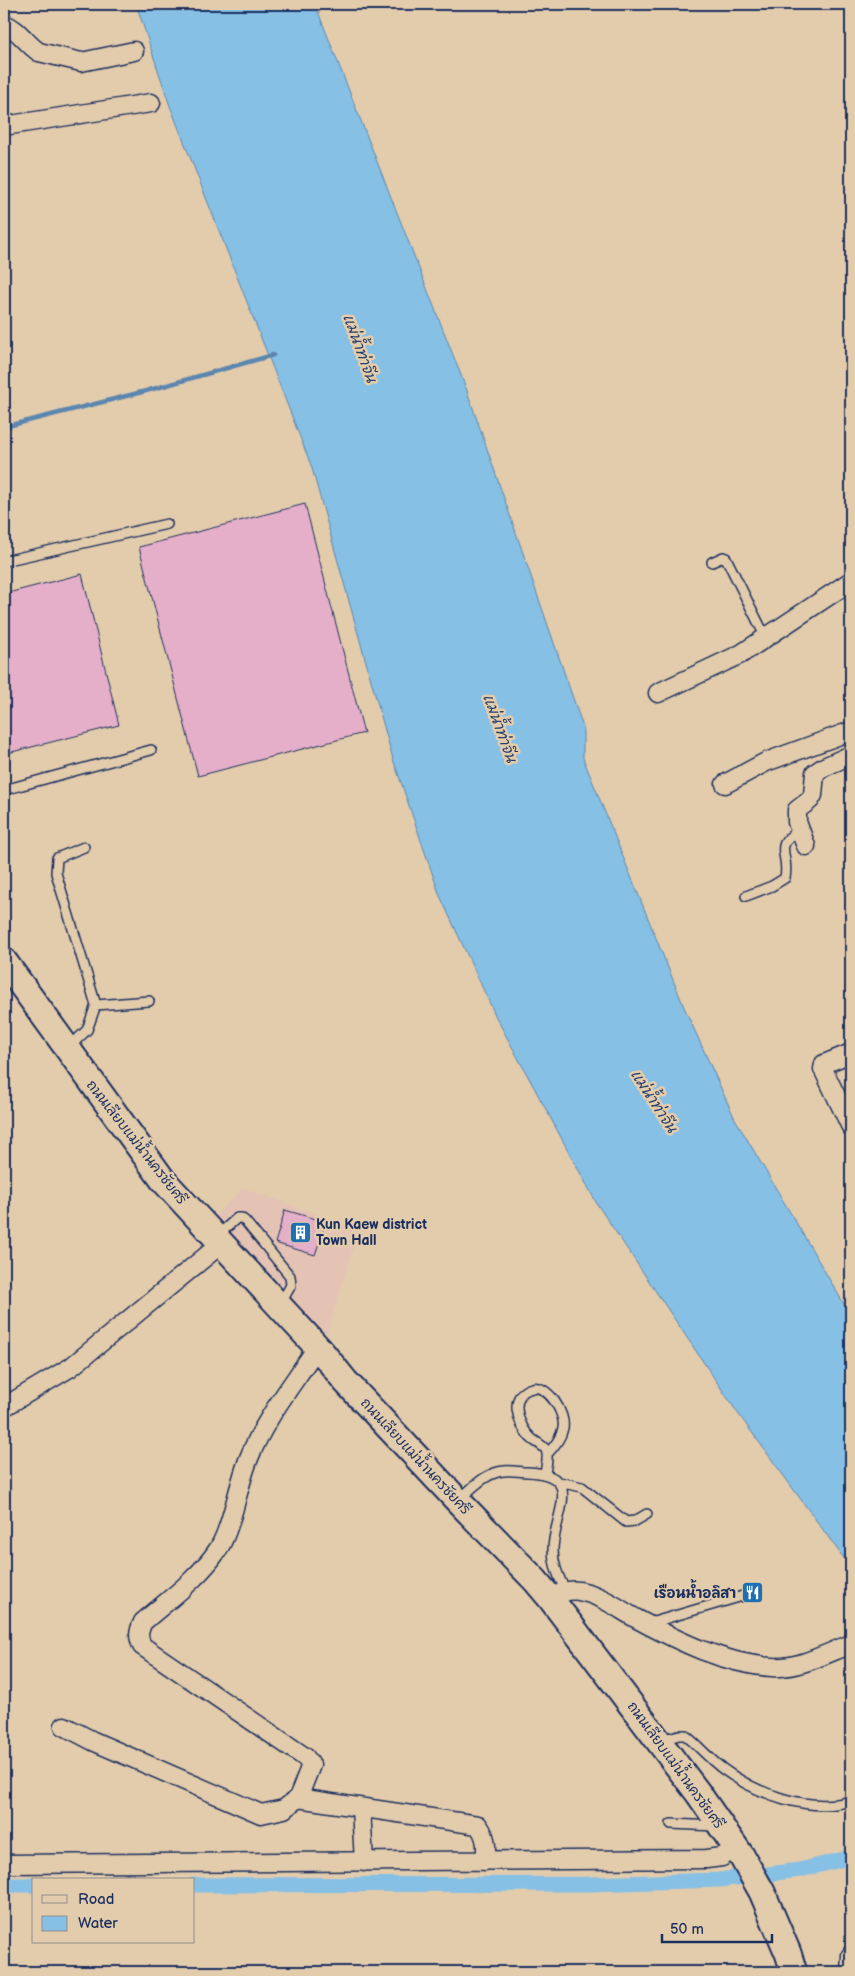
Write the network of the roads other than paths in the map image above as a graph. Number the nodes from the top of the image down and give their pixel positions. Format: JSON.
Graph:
{"nodes":[{"id":1,"x":4,"y":24,"type":"edge"},
{"id":2,"x":134,"y":51,"type":"dead end"},
{"id":3,"x":151,"y":103,"type":"dead end"},
{"id":4,"x":4,"y":126,"type":"edge"},
{"id":5,"x":167,"y":524,"type":"dead end"},
{"id":6,"x":4,"y":561,"type":"edge"},
{"id":7,"x":712,"y":562,"type":"dead end"},
{"id":8,"x":851,"y":581,"type":"edge"},
{"id":9,"x":766,"y":638,"type":"junction"},
{"id":10,"x":658,"y":693,"type":"dead end"},
{"id":11,"x":851,"y":731,"type":"edge"},
{"id":12,"x":151,"y":750,"type":"dead end"},
{"id":13,"x":851,"y":755,"type":"edge"},
{"id":14,"x":725,"y":784,"type":"dead end"},
{"id":15,"x":4,"y":790,"type":"edge"},
{"id":16,"x":803,"y":838,"type":"joint"},
{"id":17,"x":84,"y":847,"type":"dead end"},
{"id":18,"x":746,"y":896,"type":"dead end"},
{"id":19,"x":4,"y":961,"type":"edge"},
{"id":20,"x":149,"y":1001,"type":"dead end"},
{"id":21,"x":96,"y":1006,"type":"junction"},
{"id":22,"x":67,"y":1049,"type":"junction"},
{"id":23,"x":851,"y":1053,"type":"edge"},
{"id":24,"x":851,"y":1127,"type":"edge"},
{"id":25,"x":218,"y":1241,"type":"junction"},
{"id":26,"x":278,"y":1307,"type":"junction"},
{"id":27,"x":317,"y":1348,"type":"junction"},
{"id":28,"x":4,"y":1407,"type":"edge"},
{"id":29,"x":547,"y":1454,"type":"junction"},
{"id":30,"x":545,"y":1473,"type":"junction"},
{"id":31,"x":559,"y":1482,"type":"junction"},
{"id":32,"x":457,"y":1500,"type":"junction"},
{"id":33,"x":647,"y":1514,"type":"dead end"},
{"id":34,"x":753,"y":1593,"type":"dead end"},
{"id":35,"x":558,"y":1595,"type":"junction"},
{"id":36,"x":646,"y":1624,"type":"junction"},
{"id":37,"x":851,"y":1644,"type":"edge"},
{"id":38,"x":64,"y":1726,"type":"dead end"},
{"id":39,"x":659,"y":1741,"type":"junction"},
{"id":40,"x":298,"y":1798,"type":"junction"},
{"id":41,"x":851,"y":1801,"type":"edge"},
{"id":42,"x":361,"y":1808,"type":"junction"},
{"id":43,"x":672,"y":1824,"type":"dead end"},
{"id":44,"x":721,"y":1826,"type":"junction"},
{"id":45,"x":738,"y":1852,"type":"junction"},
{"id":46,"x":364,"y":1862,"type":"junction"},
{"id":47,"x":485,"y":1862,"type":"junction"},
{"id":48,"x":4,"y":1864,"type":"edge"},
{"id":49,"x":851,"y":1955,"type":"edge"},
{"id":50,"x":794,"y":1972,"type":"edge"},
{"id":51,"x":850,"y":1972,"type":"edge"}],
"edges":[{"from":1,"to":2,"type":"street"},
{"from":3,"to":4,"type":"street"},
{"from":5,"to":6,"type":"lane"},
{"from":7,"to":9,"type":"lane"},
{"from":8,"to":9,"type":"street"},
{"from":9,"to":10,"type":"street"},
{"from":11,"to":14,"type":"street"},
{"from":12,"to":15,"type":"lane"},
{"from":13,"to":16,"type":"street"},
{"from":16,"to":18,"type":"lane"},
{"from":17,"to":21,"type":"lane"},
{"from":19,"to":22,"type":"main road","name":"ถนนเลียบแม่น้ำนครชัยศรี"},
{"from":20,"to":21,"type":"lane"},
{"from":21,"to":22,"type":"lane"},
{"from":22,"to":25,"type":"main road","name":"ถนนเลียบแม่น้ำนครชัยศรี"},
{"from":23,"to":24,"type":"street"},
{"from":25,"to":26,"type":"main road","name":"ถนนเลียบแม่น้ำนครชัยศรี"},
{"from":25,"to":26,"type":"lane"},
{"from":25,"to":28,"type":"street"},
{"from":26,"to":27,"type":"main road","name":"ถนนเลียบแม่น้ำนครชัยศรี"},
{"from":27,"to":32,"type":"main road","name":"ถนนเลียบแม่น้ำนครชัยศรี"},
{"from":27,"to":40,"type":"street"},
{"from":29,"to":29,"type":"lane"},
{"from":29,"to":30,"type":"lane"},
{"from":30,"to":31,"type":"lane"},
{"from":30,"to":32,"type":"lane"},
{"from":31,"to":33,"type":"lane"},
{"from":31,"to":35,"type":"lane"},
{"from":32,"to":35,"type":"main road","name":"ถนนเลียบแม่น้ำนครชัยศรี"},
{"from":34,"to":36,"type":"lane"},
{"from":35,"to":36,"type":"street"},
{"from":35,"to":39,"type":"main road","name":"ถนนเลียบแม่น้ำนครชัยศรี"},
{"from":36,"to":37,"type":"street"},
{"from":38,"to":40,"type":"street"},
{"from":39,"to":41,"type":"lane"},
{"from":39,"to":44,"type":"main road","name":"ถนนเลียบแม่น้ำนครชัยศรี"},
{"from":40,"to":42,"type":"street"},
{"from":42,"to":46,"type":"street"},
{"from":42,"to":47,"type":"street"},
{"from":43,"to":44,"type":"lane"},
{"from":44,"to":45,"type":"main road","name":"ถนนเลียบแม่น้ำนครชัยศรี"},
{"from":45,"to":47,"type":"street"},
{"from":45,"to":50,"type":"main road","name":"ถนนเลียบแม่น้ำนครชัยศรี"},
{"from":46,"to":47,"type":"street"},
{"from":46,"to":48,"type":"street"},
{"from":49,"to":51,"type":"street"}]}
